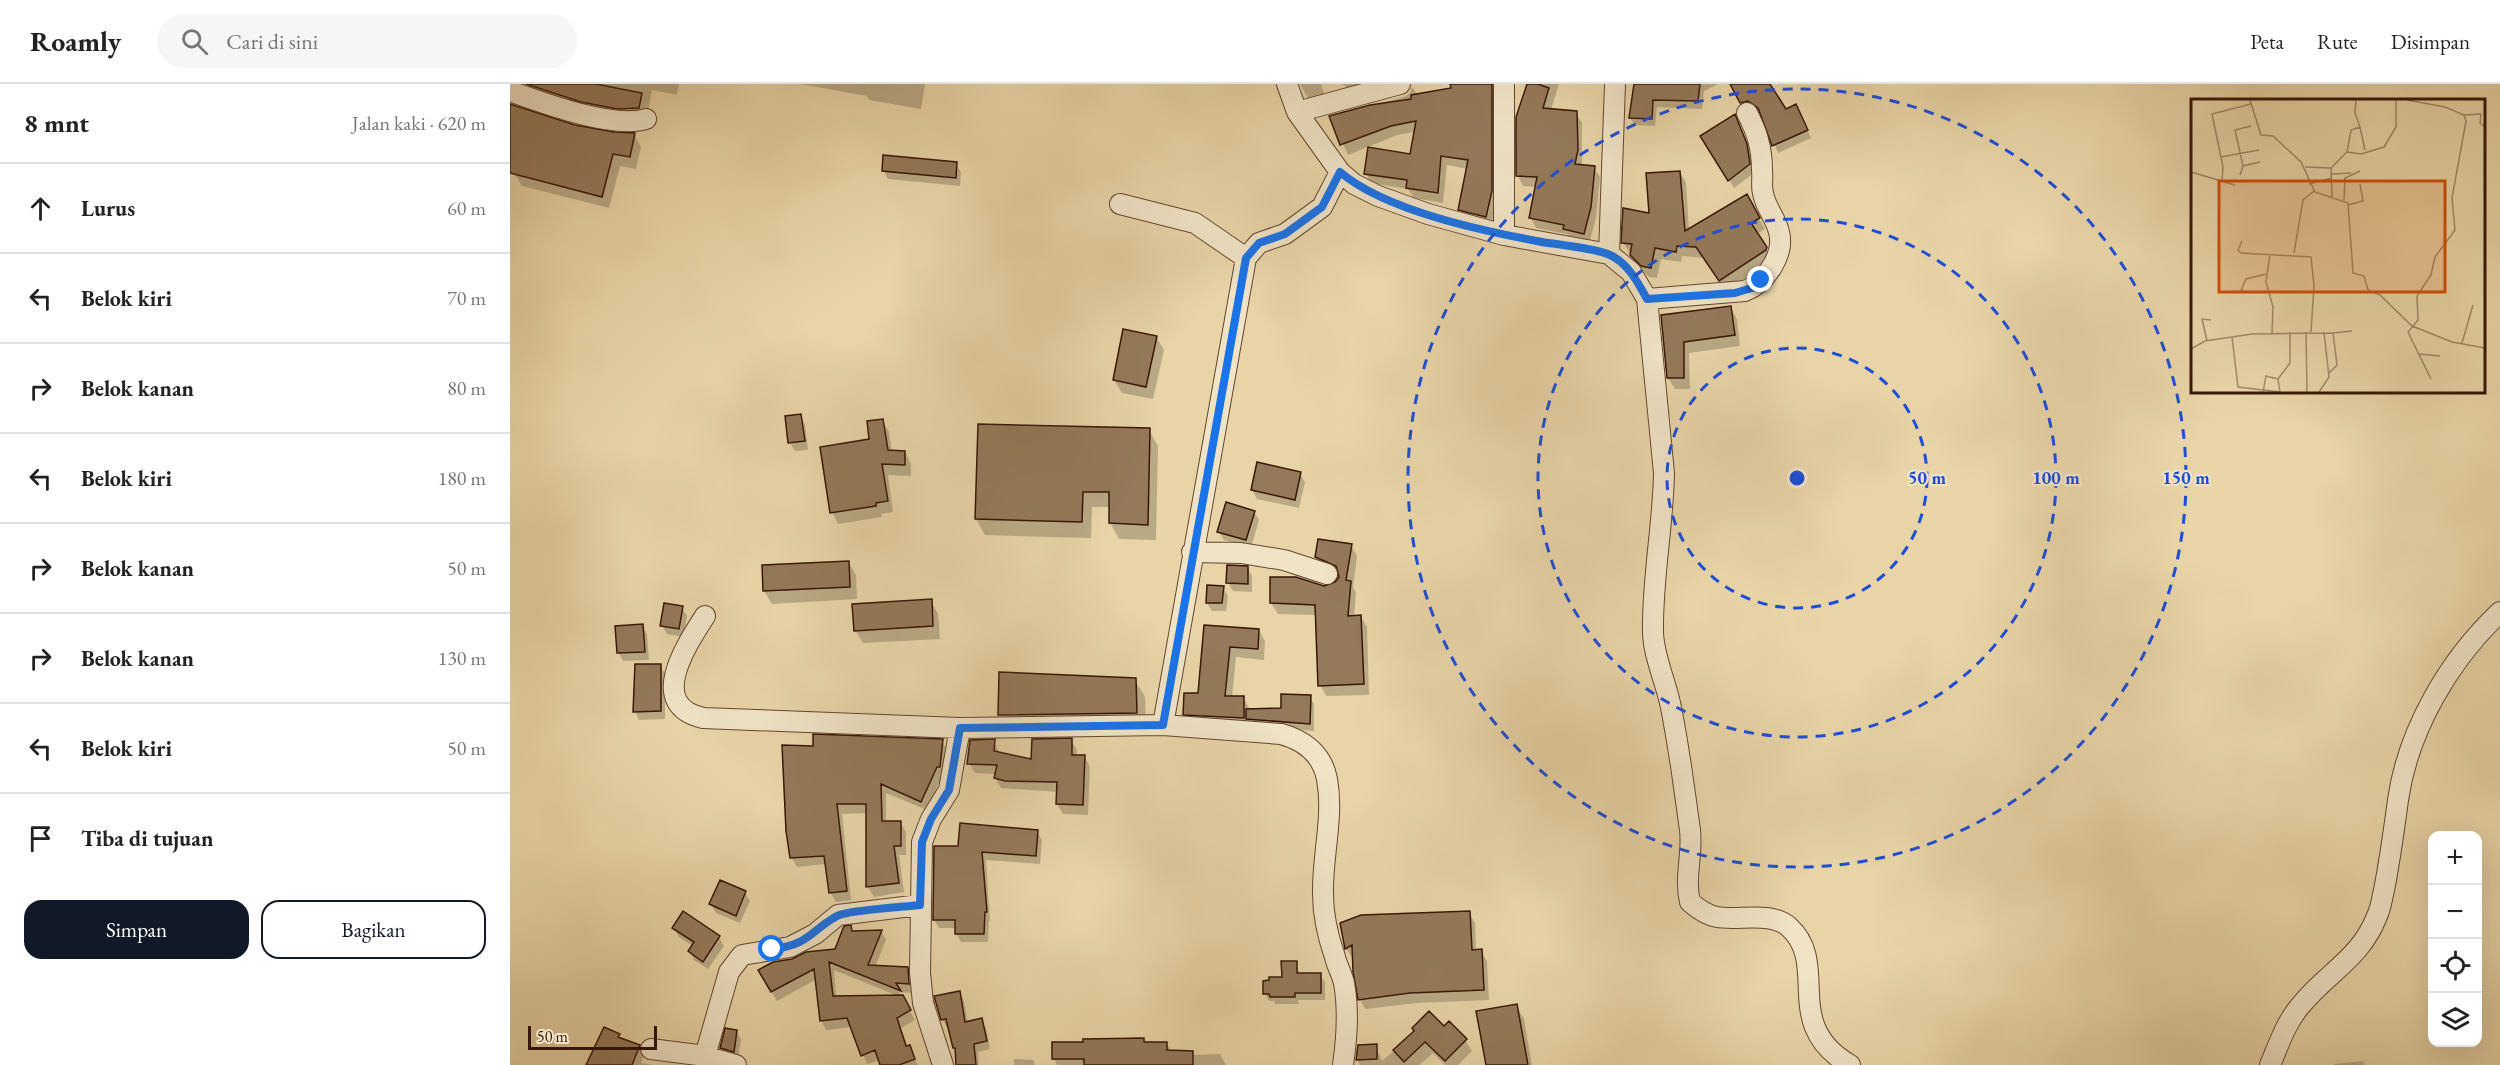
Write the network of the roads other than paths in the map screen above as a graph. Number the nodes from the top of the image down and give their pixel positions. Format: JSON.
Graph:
{"nodes":[{"id":1,"x":1287,"y":84,"type":"edge"},
{"id":2,"x":1400,"y":84,"type":"edge"},
{"id":3,"x":1504,"y":84,"type":"edge"},
{"id":4,"x":1615,"y":84,"type":"edge"},
{"id":5,"x":510,"y":91,"type":"edge"},
{"id":6,"x":535,"y":92,"type":"edge"},
{"id":7,"x":1298,"y":112,"type":"junction"},
{"id":8,"x":1747,"y":113,"type":"dead end"},
{"id":9,"x":646,"y":119,"type":"dead end"},
{"id":10,"x":1340,"y":172,"type":"junction"},
{"id":11,"x":1119,"y":204,"type":"dead end"},
{"id":12,"x":1504,"y":235,"type":"junction"},
{"id":13,"x":1609,"y":254,"type":"junction"},
{"id":14,"x":1246,"y":258,"type":"junction"},
{"id":15,"x":1647,"y":299,"type":"junction"},
{"id":16,"x":1192,"y":552,"type":"junction"},
{"id":17,"x":1327,"y":574,"type":"dead end"},
{"id":18,"x":2500,"y":612,"type":"edge"},
{"id":19,"x":705,"y":616,"type":"dead end"},
{"id":20,"x":1163,"y":725,"type":"junction"},
{"id":21,"x":960,"y":728,"type":"junction"},
{"id":22,"x":920,"y":905,"type":"junction"},
{"id":23,"x":651,"y":1049,"type":"dead end"},
{"id":24,"x":705,"y":1056,"type":"junction"},
{"id":25,"x":736,"y":1065,"type":"edge"},
{"id":26,"x":942,"y":1065,"type":"edge"},
{"id":27,"x":1343,"y":1065,"type":"edge"},
{"id":28,"x":1850,"y":1065,"type":"edge"},
{"id":29,"x":2270,"y":1065,"type":"edge"}],
"edges":[{"from":1,"to":7,"type":"street"},
{"from":2,"to":7,"type":"street"},
{"from":3,"to":12,"type":"street"},
{"from":4,"to":13,"type":"street"},
{"from":5,"to":6,"type":"street"},
{"from":6,"to":9,"type":"street"},
{"from":7,"to":10,"type":"street"},
{"from":8,"to":15,"type":"street"},
{"from":10,"to":12,"type":"street"},
{"from":10,"to":14,"type":"street"},
{"from":11,"to":14,"type":"street"},
{"from":12,"to":13,"type":"street"},
{"from":13,"to":15,"type":"street"},
{"from":14,"to":16,"type":"street"},
{"from":15,"to":28,"type":"street"},
{"from":16,"to":17,"type":"street"},
{"from":16,"to":20,"type":"street"},
{"from":18,"to":29,"type":"street"},
{"from":19,"to":21,"type":"street"},
{"from":20,"to":21,"type":"street"},
{"from":20,"to":27,"type":"street"},
{"from":21,"to":22,"type":"street"},
{"from":22,"to":24,"type":"street"},
{"from":22,"to":26,"type":"street"},
{"from":23,"to":24,"type":"street"},
{"from":24,"to":25,"type":"street"}]}
